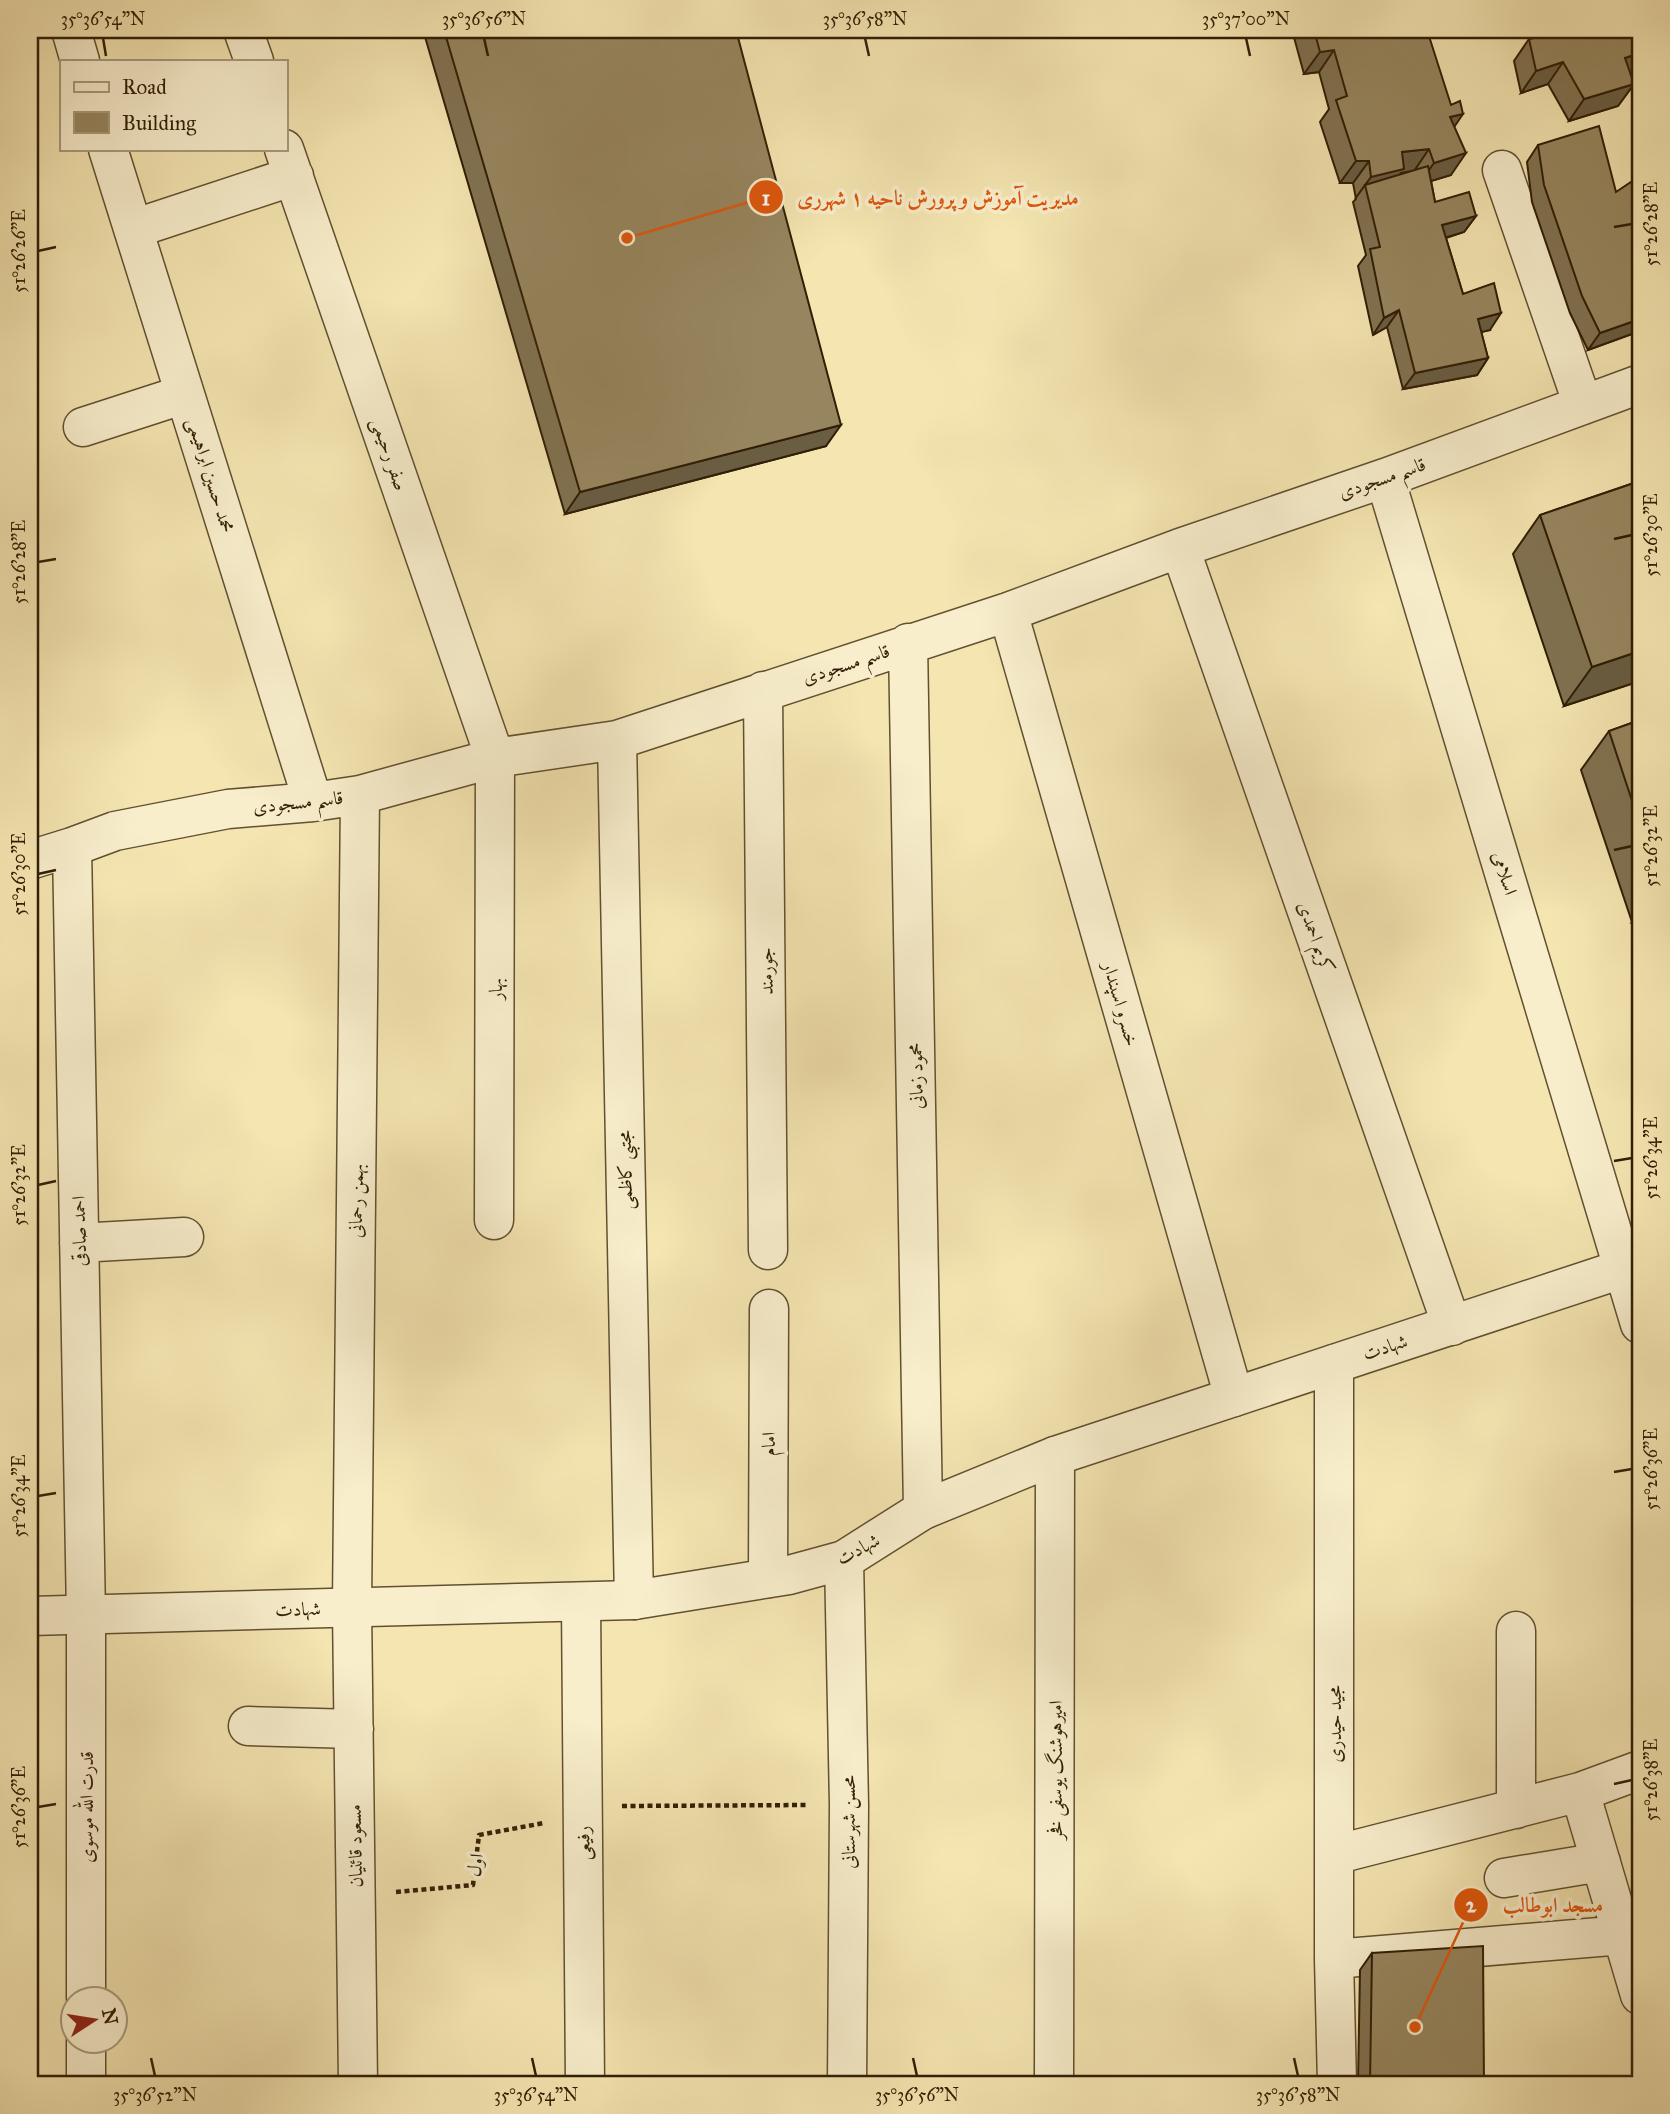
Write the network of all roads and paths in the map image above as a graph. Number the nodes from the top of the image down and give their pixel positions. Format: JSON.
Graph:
{"nodes":[{"id":1,"x":71,"y":30,"type":"edge"},
{"id":2,"x":243,"y":30,"type":"edge"},
{"id":3,"x":80,"y":60,"type":"edge"},
{"id":4,"x":254,"y":60,"type":"edge"},
{"id":5,"x":108,"y":150,"type":"edge"},
{"id":6,"x":289,"y":162,"type":"edge"},
{"id":7,"x":1502,"y":170,"type":"dead end"},
{"id":8,"x":133,"y":229,"type":"junction"},
{"id":9,"x":1640,"y":384,"type":"edge"},
{"id":10,"x":185,"y":394,"type":"junction"},
{"id":11,"x":1583,"y":405,"type":"junction"},
{"id":12,"x":83,"y":427,"type":"dead end"},
{"id":13,"x":1385,"y":478,"type":"junction"},
{"id":14,"x":1180,"y":548,"type":"junction"},
{"id":15,"x":1008,"y":612,"type":"junction"},
{"id":16,"x":908,"y":643,"type":"junction"},
{"id":17,"x":763,"y":691,"type":"junction"},
{"id":18,"x":617,"y":740,"type":"junction"},
{"id":19,"x":495,"y":758,"type":"junction"},
{"id":20,"x":360,"y":795,"type":"junction"},
{"id":21,"x":313,"y":802,"type":"junction"},
{"id":22,"x":72,"y":847,"type":"junction"},
{"id":23,"x":30,"y":860,"type":"edge"},
{"id":24,"x":494,"y":1220,"type":"dead end"},
{"id":25,"x":184,"y":1237,"type":"dead end"},
{"id":26,"x":79,"y":1243,"type":"junction"},
{"id":27,"x":768,"y":1250,"type":"dead end"},
{"id":28,"x":1632,"y":1265,"type":"edge"},
{"id":29,"x":769,"y":1309,"type":"dead end"},
{"id":30,"x":1640,"y":1324,"type":"edge"},
{"id":31,"x":1452,"y":1326,"type":"junction"},
{"id":32,"x":1334,"y":1364,"type":"junction"},
{"id":33,"x":1234,"y":1397,"type":"junction"},
{"id":34,"x":1055,"y":1456,"type":"junction"},
{"id":35,"x":923,"y":1510,"type":"junction"},
{"id":36,"x":844,"y":1560,"type":"junction"},
{"id":37,"x":768,"y":1578,"type":"junction"},
{"id":38,"x":634,"y":1600,"type":"junction"},
{"id":39,"x":581,"y":1602,"type":"junction"},
{"id":40,"x":352,"y":1607,"type":"junction"},
{"id":41,"x":86,"y":1615,"type":"junction"},
{"id":42,"x":30,"y":1616,"type":"edge"},
{"id":43,"x":1516,"y":1630,"type":"dead end"},
{"id":44,"x":248,"y":1726,"type":"dead end"},
{"id":45,"x":354,"y":1729,"type":"junction"},
{"id":46,"x":1640,"y":1770,"type":"edge"},
{"id":47,"x":1580,"y":1792,"type":"junction"},
{"id":48,"x":849,"y":1805,"type":"junction"},
{"id":49,"x":1516,"y":1809,"type":"junction"},
{"id":50,"x":583,"y":1811,"type":"junction"},
{"id":51,"x":1334,"y":1855,"type":"junction"},
{"id":52,"x":1601,"y":1862,"type":"junction"},
{"id":53,"x":1504,"y":1878,"type":"dead end"},
{"id":54,"x":356,"y":1895,"type":"junction"},
{"id":55,"x":1623,"y":1935,"type":"junction"},
{"id":56,"x":1334,"y":1959,"type":"junction"},
{"id":57,"x":86,"y":1984,"type":"edge"},
{"id":58,"x":1640,"y":1995,"type":"edge"},
{"id":59,"x":86,"y":2054,"type":"edge"},
{"id":60,"x":86,"y":2084,"type":"edge"},
{"id":61,"x":358,"y":2084,"type":"edge"},
{"id":62,"x":585,"y":2084,"type":"edge"},
{"id":63,"x":847,"y":2084,"type":"edge"},
{"id":64,"x":1054,"y":2084,"type":"edge"},
{"id":65,"x":1337,"y":2084,"type":"edge"}],
"edges":[{"from":1,"to":3,"type":"street"},
{"from":2,"to":4,"type":"street"},
{"from":5,"to":8,"type":"street","name":"محمد حسین ابراهیمی"},
{"from":6,"to":8,"type":"street"},
{"from":6,"to":19,"type":"street","name":"صفر رحیمی"},
{"from":7,"to":11,"type":"street"},
{"from":8,"to":10,"type":"street","name":"محمد حسین ابراهیمی"},
{"from":9,"to":11,"type":"street","name":"قاسم مسجودی"},
{"from":10,"to":12,"type":"street"},
{"from":10,"to":21,"type":"street","name":"محمد حسین ابراهیمی"},
{"from":11,"to":13,"type":"street","name":"قاسم مسجودی"},
{"from":13,"to":14,"type":"street","name":"قاسم مسجودی"},
{"from":13,"to":28,"type":"street","name":"اسلامی"},
{"from":14,"to":15,"type":"street","name":"قاسم مسجودی"},
{"from":14,"to":31,"type":"street","name":"کریم احمدی"},
{"from":15,"to":16,"type":"street","name":"قاسم مسجودی"},
{"from":15,"to":33,"type":"street","name":"خسرو اسپندار"},
{"from":16,"to":17,"type":"street","name":"قاسم مسجودی"},
{"from":16,"to":35,"type":"street","name":"محمود زمانی"},
{"from":17,"to":18,"type":"street","name":"قاسم مسجودی"},
{"from":17,"to":27,"type":"street","name":"جورمند"},
{"from":18,"to":19,"type":"street","name":"قاسم مسجودی"},
{"from":18,"to":38,"type":"street","name":"مجتبی کاظمی"},
{"from":19,"to":20,"type":"street","name":"قاسم مسجودی"},
{"from":19,"to":24,"type":"street","name":"بهار"},
{"from":20,"to":21,"type":"street","name":"قاسم مسجودی"},
{"from":20,"to":40,"type":"street","name":"بهمن رحمانی"},
{"from":21,"to":22,"type":"street","name":"قاسم مسجودی"},
{"from":22,"to":23,"type":"street","name":"قاسم مسجودی"},
{"from":22,"to":26,"type":"street","name":"احمد صادقی"},
{"from":25,"to":26,"type":"street"},
{"from":26,"to":41,"type":"street","name":"احمد صادقی"},
{"from":28,"to":30,"type":"street","name":"اسلامی"},
{"from":28,"to":31,"type":"street","name":"شهادت"},
{"from":29,"to":37,"type":"street","name":"امام"},
{"from":31,"to":32,"type":"street","name":"شهادت"},
{"from":32,"to":33,"type":"street","name":"شهادت"},
{"from":32,"to":51,"type":"street","name":"مجید حیدری"},
{"from":33,"to":34,"type":"street","name":"شهادت"},
{"from":34,"to":35,"type":"street","name":"شهادت"},
{"from":34,"to":64,"type":"street","name":"امیرهوشنگ یوسفی فخر"},
{"from":35,"to":36,"type":"street","name":"شهادت"},
{"from":36,"to":37,"type":"street","name":"شهادت"},
{"from":36,"to":48,"type":"street","name":"محسن شهرستانی"},
{"from":37,"to":38,"type":"street","name":"شهادت"},
{"from":38,"to":39,"type":"street","name":"شهادت"},
{"from":39,"to":40,"type":"street","name":"شهادت"},
{"from":39,"to":50,"type":"street","name":"رفیعی"},
{"from":40,"to":41,"type":"street","name":"شهادت"},
{"from":40,"to":45,"type":"street","name":"مسعود قائنیان"},
{"from":41,"to":42,"type":"street","name":"شهادت"},
{"from":41,"to":57,"type":"street","name":"قدرت الله موسوی"},
{"from":43,"to":49,"type":"street"},
{"from":44,"to":45,"type":"street"},
{"from":45,"to":54,"type":"street","name":"مسعود قائنیان"},
{"from":46,"to":47,"type":"street"},
{"from":47,"to":49,"type":"street"},
{"from":47,"to":52,"type":"street"},
{"from":48,"to":50,"type":"path"},
{"from":48,"to":63,"type":"street","name":"محسن شهرستانی"},
{"from":49,"to":51,"type":"street"},
{"from":50,"to":54,"type":"path","name":"اول"},
{"from":50,"to":62,"type":"street","name":"رفیعی"},
{"from":51,"to":56,"type":"street","name":"مجید حیدری"},
{"from":52,"to":53,"type":"street"},
{"from":52,"to":55,"type":"street"},
{"from":54,"to":61,"type":"street","name":"مسعود قائنیان"},
{"from":55,"to":56,"type":"street"},
{"from":55,"to":58,"type":"street"},
{"from":56,"to":65,"type":"street","name":"مجید حیدری"},
{"from":59,"to":60,"type":"street"}]}
